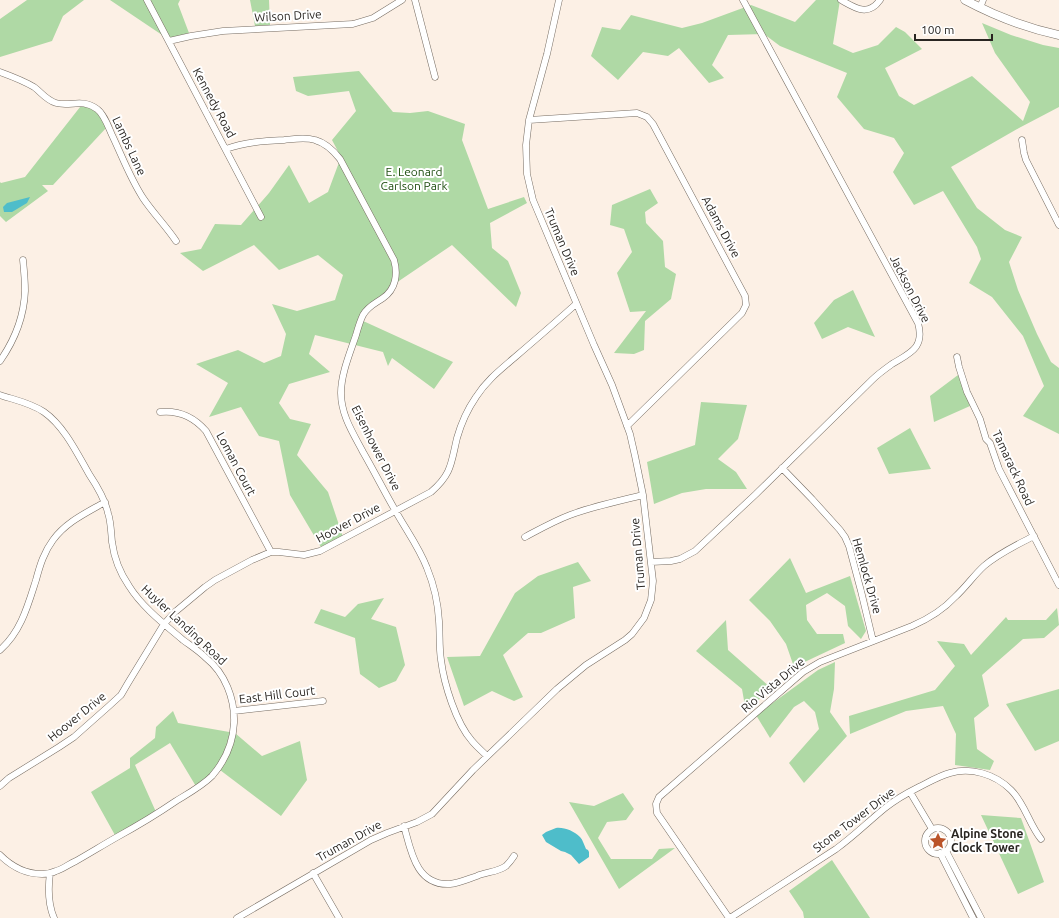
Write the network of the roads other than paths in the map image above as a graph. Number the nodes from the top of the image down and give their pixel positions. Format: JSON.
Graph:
{"nodes":[{"id":1,"x":147,"y":0,"type":"edge"},
{"id":2,"x":402,"y":0,"type":"edge"},
{"id":3,"x":415,"y":0,"type":"edge"},
{"id":4,"x":559,"y":0,"type":"edge"},
{"id":5,"x":744,"y":0,"type":"edge"},
{"id":6,"x":841,"y":0,"type":"edge"},
{"id":7,"x":880,"y":0,"type":"edge"},
{"id":8,"x":965,"y":0,"type":"edge"},
{"id":9,"x":982,"y":4,"type":"edge"},
{"id":10,"x":1059,"y":35,"type":"edge"},
{"id":11,"x":169,"y":41,"type":"junction"},
{"id":12,"x":0,"y":72,"type":"edge"},
{"id":13,"x":435,"y":78,"type":"dead end"},
{"id":14,"x":529,"y":120,"type":"junction"},
{"id":15,"x":1022,"y":140,"type":"dead end"},
{"id":16,"x":226,"y":149,"type":"junction"},
{"id":17,"x":261,"y":217,"type":"dead end"},
{"id":18,"x":1059,"y":225,"type":"edge"},
{"id":19,"x":176,"y":241,"type":"dead end"},
{"id":20,"x":23,"y":260,"type":"dead end"},
{"id":21,"x":576,"y":304,"type":"junction"},
{"id":22,"x":957,"y":357,"type":"dead end"},
{"id":23,"x":0,"y":361,"type":"edge"},
{"id":24,"x":0,"y":395,"type":"edge"},
{"id":25,"x":160,"y":412,"type":"dead end"},
{"id":26,"x":627,"y":426,"type":"junction"},
{"id":27,"x":782,"y":468,"type":"junction"},
{"id":28,"x":643,"y":495,"type":"junction"},
{"id":29,"x":105,"y":502,"type":"junction"},
{"id":30,"x":395,"y":511,"type":"junction"},
{"id":31,"x":1034,"y":536,"type":"junction"},
{"id":32,"x":525,"y":537,"type":"dead end"},
{"id":33,"x":271,"y":552,"type":"junction"},
{"id":34,"x":651,"y":562,"type":"junction"},
{"id":35,"x":1059,"y":586,"type":"edge"},
{"id":36,"x":164,"y":624,"type":"junction"},
{"id":37,"x":873,"y":641,"type":"junction"},
{"id":38,"x":0,"y":650,"type":"edge"},
{"id":39,"x":323,"y":701,"type":"dead end"},
{"id":40,"x":234,"y":711,"type":"junction"},
{"id":41,"x":487,"y":756,"type":"junction"},
{"id":42,"x":0,"y":786,"type":"edge"},
{"id":43,"x":910,"y":792,"type":"junction"},
{"id":44,"x":404,"y":826,"type":"junction"},
{"id":45,"x":932,"y":829,"type":"junction"},
{"id":46,"x":1041,"y":839,"type":"dead end"},
{"id":47,"x":943,"y":852,"type":"junction"},
{"id":48,"x":0,"y":855,"type":"edge"},
{"id":49,"x":514,"y":856,"type":"dead end"},
{"id":50,"x":50,"y":873,"type":"junction"},
{"id":51,"x":313,"y":873,"type":"junction"},
{"id":52,"x":54,"y":918,"type":"edge"},
{"id":53,"x":237,"y":918,"type":"edge"},
{"id":54,"x":339,"y":918,"type":"edge"},
{"id":55,"x":730,"y":918,"type":"edge"},
{"id":56,"x":973,"y":918,"type":"edge"},
{"id":57,"x":981,"y":918,"type":"edge"}],
"edges":[{"from":1,"to":11,"type":"street","name":"Kennedy Road"},
{"from":2,"to":11,"type":"street","name":"Wilson Drive"},
{"from":3,"to":13,"type":"street"},
{"from":4,"to":14,"type":"street","name":"Truman Drive"},
{"from":5,"to":27,"type":"street","name":"Jackson Drive"},
{"from":6,"to":7,"type":"street"},
{"from":8,"to":9,"type":"main road"},
{"from":9,"to":10,"type":"main road"},
{"from":11,"to":16,"type":"street","name":"Kennedy Road"},
{"from":12,"to":19,"type":"street","name":"Lambs Lane"},
{"from":14,"to":21,"type":"street","name":"Truman Drive"},
{"from":14,"to":26,"type":"street","name":"Adams Drive"},
{"from":15,"to":18,"type":"street"},
{"from":16,"to":17,"type":"street","name":"Kennedy Road"},
{"from":16,"to":30,"type":"street","name":"Eisenhower Drive"},
{"from":20,"to":23,"type":"street"},
{"from":21,"to":26,"type":"street","name":"Truman Drive"},
{"from":21,"to":30,"type":"street","name":"Hoover Drive"},
{"from":22,"to":31,"type":"street","name":"Tamarack Road"},
{"from":24,"to":29,"type":"street","name":"Huyler Landing Road"},
{"from":25,"to":33,"type":"street","name":"Loman Court"},
{"from":26,"to":28,"type":"street","name":"Truman Drive"},
{"from":27,"to":34,"type":"street","name":"Jackson Drive"},
{"from":27,"to":37,"type":"street","name":"Hemlock Drive"},
{"from":28,"to":32,"type":"street"},
{"from":28,"to":34,"type":"street","name":"Truman Drive"},
{"from":29,"to":36,"type":"street","name":"Huyler Landing Road"},
{"from":29,"to":38,"type":"street"},
{"from":30,"to":33,"type":"street","name":"Hoover Drive"},
{"from":30,"to":41,"type":"street","name":"Eisenhower Drive"},
{"from":31,"to":35,"type":"street","name":"Tamarack Road"},
{"from":31,"to":37,"type":"street","name":"Rio Vista Drive"},
{"from":33,"to":36,"type":"street","name":"Hoover Drive"},
{"from":34,"to":41,"type":"street","name":"Truman Drive"},
{"from":36,"to":40,"type":"street","name":"Huyler Landing Road"},
{"from":36,"to":42,"type":"street","name":"Hoover Drive"},
{"from":37,"to":55,"type":"street","name":"Rio Vista Drive"},
{"from":39,"to":40,"type":"street","name":"East Hill Court"},
{"from":40,"to":50,"type":"street","name":"Huyler Landing Road"},
{"from":41,"to":44,"type":"street","name":"Truman Drive"},
{"from":43,"to":45,"type":"street"},
{"from":43,"to":46,"type":"street","name":"Stone Tower Drive"},
{"from":43,"to":55,"type":"street","name":"Stone Tower Drive"},
{"from":44,"to":49,"type":"street"},
{"from":44,"to":51,"type":"street","name":"Truman Drive"},
{"from":45,"to":47,"type":"street"},
{"from":45,"to":47,"type":"street"},
{"from":47,"to":56,"type":"street"},
{"from":47,"to":57,"type":"street"},
{"from":48,"to":50,"type":"street"},
{"from":50,"to":52,"type":"street"},
{"from":51,"to":53,"type":"street","name":"Truman Drive"},
{"from":51,"to":54,"type":"street"}]}
